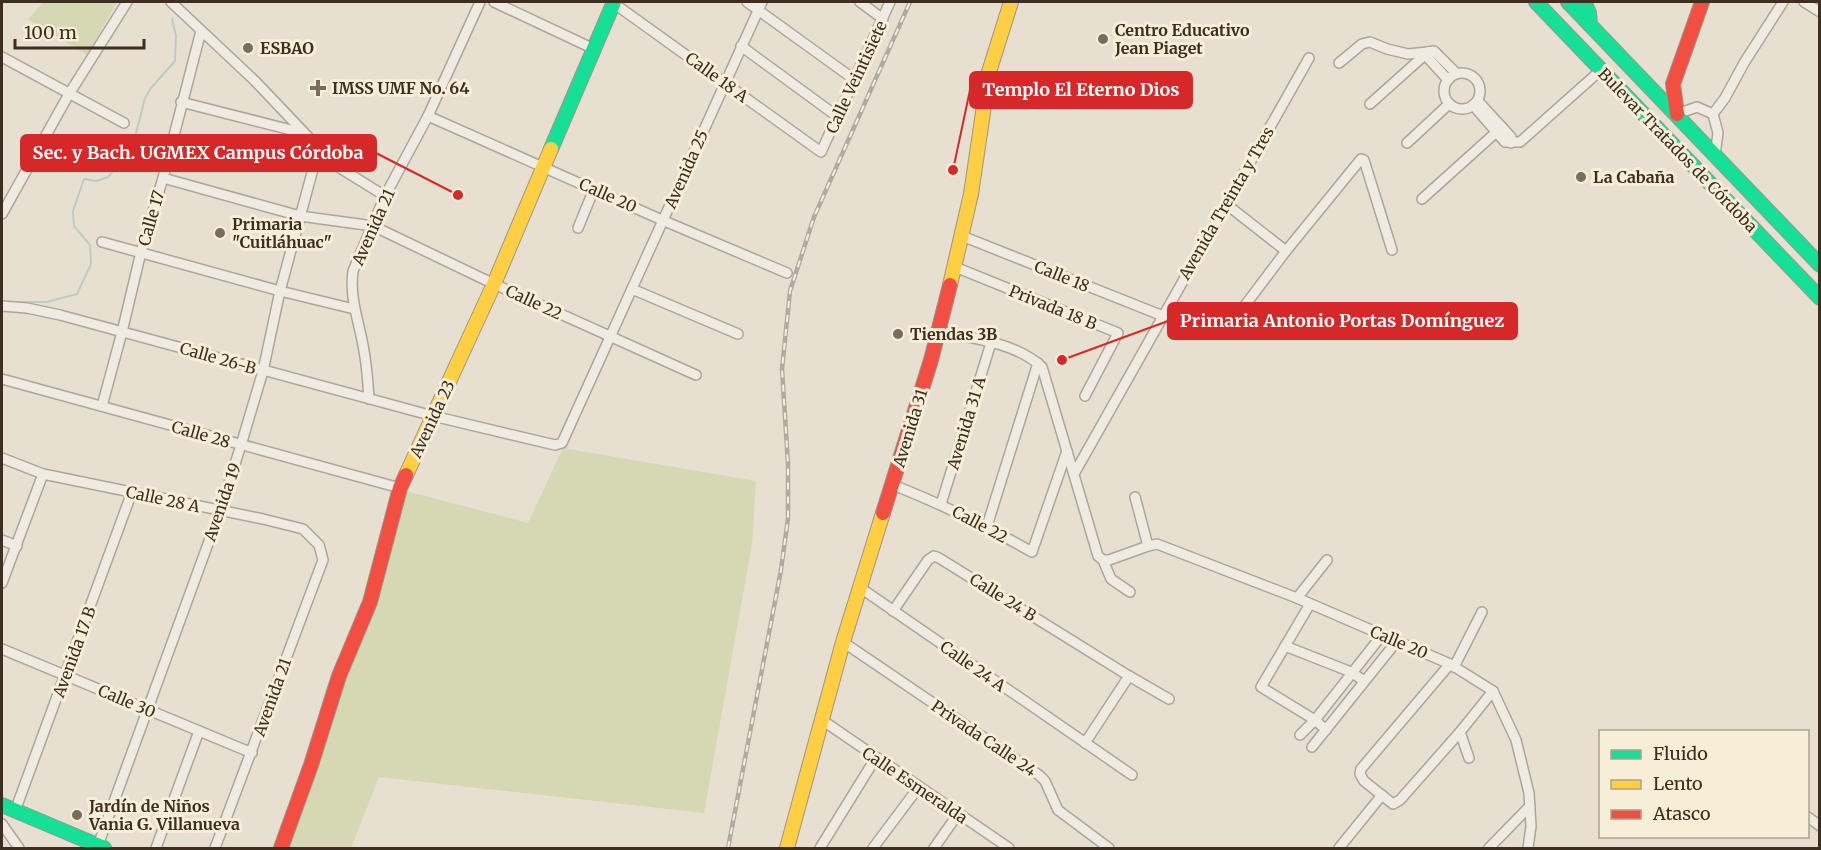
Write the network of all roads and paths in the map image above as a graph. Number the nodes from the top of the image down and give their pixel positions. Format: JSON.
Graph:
{"nodes":[{"id":1,"x":127,"y":2,"type":"edge"},
{"id":2,"x":171,"y":2,"type":"edge"},
{"id":3,"x":480,"y":2,"type":"edge"},
{"id":4,"x":494,"y":2,"type":"edge"},
{"id":5,"x":613,"y":2,"type":"edge"},
{"id":6,"x":747,"y":2,"type":"edge"},
{"id":7,"x":860,"y":2,"type":"edge"},
{"id":8,"x":890,"y":2,"type":"edge"},
{"id":9,"x":1011,"y":2,"type":"edge"},
{"id":10,"x":1536,"y":2,"type":"edge"},
{"id":11,"x":1568,"y":2,"type":"edge"},
{"id":12,"x":1584,"y":2,"type":"edge"},
{"id":13,"x":1702,"y":2,"type":"edge"},
{"id":14,"x":1783,"y":2,"type":"edge"},
{"id":15,"x":1804,"y":2,"type":"edge"},
{"id":16,"x":760,"y":5,"type":"edge"},
{"id":17,"x":1819,"y":10,"type":"edge"},
{"id":18,"x":883,"y":19,"type":"junction"},
{"id":19,"x":1590,"y":25,"type":"junction"},
{"id":20,"x":201,"y":31,"type":"junction"},
{"id":21,"x":741,"y":46,"type":"junction"},
{"id":22,"x":594,"y":49,"type":"junction"},
{"id":23,"x":1428,"y":52,"type":"junction"},
{"id":24,"x":2,"y":57,"type":"edge"},
{"id":25,"x":1309,"y":58,"type":"dead end"},
{"id":26,"x":1339,"y":63,"type":"dead end"},
{"id":27,"x":1601,"y":70,"type":"junction"},
{"id":28,"x":1452,"y":77,"type":"junction"},
{"id":29,"x":855,"y":80,"type":"junction"},
{"id":30,"x":725,"y":83,"type":"junction"},
{"id":31,"x":69,"y":94,"type":"junction"},
{"id":32,"x":181,"y":102,"type":"junction"},
{"id":33,"x":1475,"y":103,"type":"junction"},
{"id":34,"x":1370,"y":104,"type":"dead end"},
{"id":35,"x":1449,"y":104,"type":"junction"},
{"id":36,"x":1677,"y":114,"type":"junction"},
{"id":37,"x":1713,"y":114,"type":"junction"},
{"id":38,"x":428,"y":116,"type":"junction"},
{"id":39,"x":838,"y":117,"type":"junction"},
{"id":40,"x":124,"y":123,"type":"dead end"},
{"id":41,"x":1499,"y":130,"type":"junction"},
{"id":42,"x":303,"y":133,"type":"junction"},
{"id":43,"x":1407,"y":143,"type":"dead end"},
{"id":44,"x":319,"y":147,"type":"junction"},
{"id":45,"x":821,"y":152,"type":"joint"},
{"id":46,"x":1715,"y":155,"type":"junction"},
{"id":47,"x":545,"y":167,"type":"junction"},
{"id":48,"x":163,"y":178,"type":"junction"},
{"id":49,"x":594,"y":189,"type":"junction"},
{"id":50,"x":385,"y":196,"type":"junction"},
{"id":51,"x":1422,"y":199,"type":"dead end"},
{"id":52,"x":1226,"y":204,"type":"junction"},
{"id":53,"x":2,"y":214,"type":"edge"},
{"id":54,"x":300,"y":216,"type":"junction"},
{"id":55,"x":662,"y":220,"type":"junction"},
{"id":56,"x":373,"y":226,"type":"junction"},
{"id":57,"x":578,"y":228,"type":"dead end"},
{"id":58,"x":962,"y":236,"type":"junction"},
{"id":59,"x":102,"y":242,"type":"dead end"},
{"id":60,"x":1392,"y":250,"type":"dead end"},
{"id":61,"x":1286,"y":251,"type":"junction"},
{"id":62,"x":141,"y":252,"type":"junction"},
{"id":63,"x":1820,"y":265,"type":"edge"},
{"id":64,"x":955,"y":267,"type":"junction"},
{"id":65,"x":787,"y":273,"type":"dead end"},
{"id":66,"x":494,"y":284,"type":"junction"},
{"id":67,"x":632,"y":289,"type":"junction"},
{"id":68,"x":280,"y":291,"type":"junction"},
{"id":69,"x":1820,"y":298,"type":"edge"},
{"id":70,"x":2,"y":306,"type":"edge"},
{"id":71,"x":354,"y":309,"type":"junction"},
{"id":72,"x":1163,"y":316,"type":"junction"},
{"id":73,"x":122,"y":332,"type":"junction"},
{"id":74,"x":939,"y":332,"type":"junction"},
{"id":75,"x":1225,"y":332,"type":"dead end"},
{"id":76,"x":738,"y":334,"type":"dead end"},
{"id":77,"x":610,"y":337,"type":"junction"},
{"id":78,"x":991,"y":343,"type":"junction"},
{"id":79,"x":1038,"y":363,"type":"junction"},
{"id":80,"x":263,"y":371,"type":"junction"},
{"id":81,"x":696,"y":375,"type":"dead end"},
{"id":82,"x":2,"y":379,"type":"edge"},
{"id":83,"x":1085,"y":396,"type":"dead end"},
{"id":84,"x":369,"y":399,"type":"junction"},
{"id":85,"x":102,"y":406,"type":"junction"},
{"id":86,"x":433,"y":416,"type":"junction"},
{"id":87,"x":562,"y":443,"type":"joint"},
{"id":88,"x":241,"y":445,"type":"junction"},
{"id":89,"x":1068,"y":450,"type":"junction"},
{"id":90,"x":2,"y":458,"type":"edge"},
{"id":91,"x":43,"y":474,"type":"junction"},
{"id":92,"x":1074,"y":474,"type":"junction"},
{"id":93,"x":892,"y":486,"type":"junction"},
{"id":94,"x":400,"y":488,"type":"junction"},
{"id":95,"x":132,"y":492,"type":"junction"},
{"id":96,"x":1135,"y":497,"type":"dead end"},
{"id":97,"x":941,"y":504,"type":"junction"},
{"id":98,"x":220,"y":511,"type":"junction"},
{"id":99,"x":987,"y":526,"type":"junction"},
{"id":100,"x":2,"y":540,"type":"edge"},
{"id":101,"x":320,"y":545,"type":"joint"},
{"id":102,"x":17,"y":546,"type":"junction"},
{"id":103,"x":1148,"y":546,"type":"junction"},
{"id":104,"x":1103,"y":560,"type":"junction"},
{"id":105,"x":1327,"y":560,"type":"dead end"},
{"id":106,"x":2,"y":583,"type":"edge"},
{"id":107,"x":861,"y":589,"type":"junction"},
{"id":108,"x":1130,"y":592,"type":"dead end"},
{"id":109,"x":1297,"y":598,"type":"junction"},
{"id":110,"x":1310,"y":604,"type":"junction"},
{"id":111,"x":893,"y":611,"type":"junction"},
{"id":112,"x":1482,"y":612,"type":"dead end"},
{"id":113,"x":1382,"y":635,"type":"junction"},
{"id":114,"x":1397,"y":641,"type":"junction"},
{"id":115,"x":843,"y":642,"type":"junction"},
{"id":116,"x":1285,"y":646,"type":"junction"},
{"id":117,"x":2,"y":649,"type":"edge"},
{"id":118,"x":1452,"y":665,"type":"junction"},
{"id":119,"x":1351,"y":672,"type":"junction"},
{"id":120,"x":66,"y":675,"type":"junction"},
{"id":121,"x":1129,"y":676,"type":"junction"},
{"id":122,"x":1364,"y":681,"type":"junction"},
{"id":123,"x":1493,"y":691,"type":"junction"},
{"id":124,"x":1169,"y":699,"type":"dead end"},
{"id":125,"x":148,"y":710,"type":"junction"},
{"id":126,"x":822,"y":720,"type":"junction"},
{"id":127,"x":1315,"y":720,"type":"junction"},
{"id":128,"x":1326,"y":730,"type":"junction"},
{"id":129,"x":199,"y":731,"type":"junction"},
{"id":130,"x":1460,"y":732,"type":"junction"},
{"id":131,"x":1299,"y":735,"type":"dead end"},
{"id":132,"x":1085,"y":743,"type":"junction"},
{"id":133,"x":1312,"y":747,"type":"dead end"},
{"id":134,"x":252,"y":753,"type":"junction"},
{"id":135,"x":1469,"y":758,"type":"dead end"},
{"id":136,"x":875,"y":759,"type":"junction"},
{"id":137,"x":1132,"y":775,"type":"dead end"},
{"id":138,"x":918,"y":788,"type":"junction"},
{"id":139,"x":1382,"y":795,"type":"junction"},
{"id":140,"x":2,"y":805,"type":"edge"},
{"id":141,"x":1530,"y":806,"type":"junction"},
{"id":142,"x":15,"y":811,"type":"junction"},
{"id":143,"x":958,"y":814,"type":"junction"},
{"id":144,"x":2,"y":824,"type":"edge"},
{"id":145,"x":997,"y":845,"type":"edge"},
{"id":146,"x":791,"y":847,"type":"edge"},
{"id":147,"x":100,"y":848,"type":"edge"},
{"id":148,"x":19,"y":849,"type":"edge"},
{"id":149,"x":156,"y":849,"type":"edge"},
{"id":150,"x":215,"y":849,"type":"edge"},
{"id":151,"x":281,"y":849,"type":"edge"},
{"id":152,"x":820,"y":849,"type":"edge"},
{"id":153,"x":873,"y":849,"type":"edge"},
{"id":154,"x":934,"y":849,"type":"edge"},
{"id":155,"x":1009,"y":849,"type":"edge"},
{"id":156,"x":1109,"y":849,"type":"edge"},
{"id":157,"x":1339,"y":849,"type":"edge"},
{"id":158,"x":1489,"y":849,"type":"edge"},
{"id":159,"x":1528,"y":849,"type":"edge"}],
"edges":[{"from":1,"to":31,"type":"street"},
{"from":2,"to":20,"type":"street"},
{"from":3,"to":38,"type":"street","name":"Avenida 21"},
{"from":4,"to":22,"type":"street"},
{"from":5,"to":22,"type":"street","name":"Avenida 23"},
{"from":5,"to":30,"type":"street","name":"Calle 18 A"},
{"from":6,"to":16,"type":"street"},
{"from":7,"to":18,"type":"street"},
{"from":8,"to":18,"type":"street","name":"Calle Veintisiete"},
{"from":9,"to":58,"type":"street","name":"Avenida 31"},
{"from":10,"to":27,"type":"street","name":"Bulevar Tratados de Córdoba"},
{"from":11,"to":19,"type":"street","name":"Bulevar Tratados de Córdoba"},
{"from":12,"to":19,"type":"street"},
{"from":13,"to":36,"type":"street"},
{"from":14,"to":37,"type":"street"},
{"from":15,"to":17,"type":"street"},
{"from":16,"to":21,"type":"street","name":"Avenida 25"},
{"from":16,"to":29,"type":"street"},
{"from":18,"to":29,"type":"street","name":"Calle Veintisiete"},
{"from":19,"to":36,"type":"street","name":"Bulevar Tratados de Córdoba"},
{"from":20,"to":32,"type":"street","name":"Calle 17"},
{"from":20,"to":42,"type":"street"},
{"from":21,"to":30,"type":"street","name":"Avenida 25"},
{"from":21,"to":39,"type":"street"},
{"from":22,"to":47,"type":"street","name":"Avenida 23"},
{"from":23,"to":26,"type":"street"},
{"from":23,"to":28,"type":"street"},
{"from":23,"to":34,"type":"street"},
{"from":24,"to":31,"type":"street"},
{"from":25,"to":52,"type":"street","name":"Avenida Treinta y Tres"},
{"from":27,"to":41,"type":"street"},
{"from":27,"to":69,"type":"street","name":"Bulevar Tratados de Córdoba"},
{"from":28,"to":33,"type":"street"},
{"from":28,"to":35,"type":"street"},
{"from":29,"to":39,"type":"street","name":"Calle Veintisiete"},
{"from":30,"to":45,"type":"street","name":"Calle 18 A"},
{"from":30,"to":55,"type":"street","name":"Avenida 25"},
{"from":31,"to":40,"type":"street"},
{"from":31,"to":53,"type":"street"},
{"from":32,"to":42,"type":"street"},
{"from":32,"to":48,"type":"street","name":"Calle 17"},
{"from":33,"to":35,"type":"street"},
{"from":33,"to":41,"type":"street"},
{"from":35,"to":43,"type":"street"},
{"from":36,"to":37,"type":"street"},
{"from":36,"to":46,"type":"street","name":"Bulevar Tratados de Córdoba"},
{"from":37,"to":46,"type":"street"},
{"from":38,"to":47,"type":"street","name":"Calle 20"},
{"from":38,"to":50,"type":"street","name":"Avenida 21"},
{"from":39,"to":45,"type":"street","name":"Calle Veintisiete"},
{"from":41,"to":51,"type":"street"},
{"from":42,"to":44,"type":"street"},
{"from":44,"to":50,"type":"street"},
{"from":44,"to":54,"type":"street","name":"Avenida 19"},
{"from":46,"to":63,"type":"street","name":"Bulevar Tratados de Córdoba"},
{"from":47,"to":49,"type":"street","name":"Calle 20"},
{"from":47,"to":66,"type":"street","name":"Avenida 23"},
{"from":48,"to":54,"type":"street","name":"Calle 22"},
{"from":48,"to":62,"type":"street","name":"Calle 17"},
{"from":49,"to":55,"type":"street","name":"Calle 20"},
{"from":49,"to":57,"type":"street"},
{"from":50,"to":56,"type":"street","name":"Avenida 21"},
{"from":52,"to":61,"type":"street"},
{"from":52,"to":72,"type":"street","name":"Avenida Treinta y Tres"},
{"from":54,"to":56,"type":"street","name":"Calle 22"},
{"from":54,"to":68,"type":"street","name":"Avenida 19"},
{"from":55,"to":65,"type":"street","name":"Calle 20"},
{"from":55,"to":67,"type":"street","name":"Avenida 25"},
{"from":56,"to":66,"type":"street","name":"Calle 22"},
{"from":56,"to":71,"type":"street","name":"Avenida 21"},
{"from":58,"to":64,"type":"street","name":"Avenida 31"},
{"from":58,"to":72,"type":"street","name":"Calle 18"},
{"from":59,"to":62,"type":"street"},
{"from":60,"to":61,"type":"street"},
{"from":61,"to":75,"type":"street"},
{"from":62,"to":68,"type":"street"},
{"from":62,"to":73,"type":"street","name":"Calle 17"},
{"from":64,"to":74,"type":"street","name":"Avenida 31"},
{"from":64,"to":83,"type":"street","name":"Privada 18 B"},
{"from":66,"to":77,"type":"street","name":"Calle 22"},
{"from":66,"to":86,"type":"street","name":"Avenida 23"},
{"from":67,"to":76,"type":"street"},
{"from":67,"to":77,"type":"street","name":"Avenida 25"},
{"from":68,"to":71,"type":"street"},
{"from":68,"to":80,"type":"street","name":"Avenida 19"},
{"from":70,"to":73,"type":"street","name":"Calle 26-B"},
{"from":71,"to":84,"type":"street","name":"Avenida 21"},
{"from":72,"to":92,"type":"street","name":"Avenida Treinta y Tres"},
{"from":73,"to":80,"type":"street","name":"Calle 26-B"},
{"from":73,"to":85,"type":"street","name":"Calle 17"},
{"from":74,"to":78,"type":"street"},
{"from":74,"to":93,"type":"street","name":"Avenida 31"},
{"from":77,"to":81,"type":"street","name":"Calle 22"},
{"from":77,"to":87,"type":"street","name":"Avenida 25"},
{"from":78,"to":79,"type":"street"},
{"from":78,"to":97,"type":"street","name":"Avenida 31 A"},
{"from":79,"to":89,"type":"street"},
{"from":79,"to":99,"type":"street"},
{"from":80,"to":84,"type":"street","name":"Calle 26-B"},
{"from":80,"to":88,"type":"street","name":"Avenida 19"},
{"from":82,"to":85,"type":"street","name":"Calle 28"},
{"from":84,"to":86,"type":"street","name":"Calle 26-B"},
{"from":85,"to":88,"type":"street","name":"Calle 28"},
{"from":86,"to":87,"type":"street","name":"Calle 26-B"},
{"from":86,"to":94,"type":"street","name":"Avenida 23"},
{"from":88,"to":94,"type":"street","name":"Calle 28"},
{"from":88,"to":98,"type":"street","name":"Avenida 19"},
{"from":89,"to":92,"type":"street"},
{"from":89,"to":99,"type":"street","name":"Calle 22"},
{"from":90,"to":91,"type":"street","name":"Calle 28 A"},
{"from":91,"to":95,"type":"street","name":"Calle 28 A"},
{"from":91,"to":102,"type":"street"},
{"from":92,"to":104,"type":"street"},
{"from":93,"to":97,"type":"street","name":"Calle 22"},
{"from":93,"to":107,"type":"street","name":"Avenida 31"},
{"from":94,"to":151,"type":"street","name":"Avenida 23"},
{"from":95,"to":98,"type":"street","name":"Calle 28 A"},
{"from":95,"to":120,"type":"street","name":"Avenida 17 B"},
{"from":96,"to":103,"type":"street"},
{"from":97,"to":99,"type":"street","name":"Calle 22"},
{"from":98,"to":101,"type":"street","name":"Calle 28 A"},
{"from":98,"to":125,"type":"street","name":"Avenida 19"},
{"from":100,"to":102,"type":"street"},
{"from":101,"to":134,"type":"street","name":"Avenida 21"},
{"from":102,"to":106,"type":"street"},
{"from":103,"to":104,"type":"street"},
{"from":103,"to":109,"type":"street","name":"Calle 20"},
{"from":104,"to":108,"type":"street"},
{"from":105,"to":109,"type":"street"},
{"from":107,"to":111,"type":"street","name":"Calle 24 A"},
{"from":107,"to":115,"type":"street","name":"Avenida 31"},
{"from":109,"to":110,"type":"street","name":"Calle 20"},
{"from":110,"to":113,"type":"street","name":"Calle 20"},
{"from":110,"to":116,"type":"street"},
{"from":111,"to":121,"type":"street","name":"Calle 24 B"},
{"from":111,"to":132,"type":"street","name":"Calle 24 A"},
{"from":112,"to":118,"type":"street"},
{"from":113,"to":114,"type":"street","name":"Calle 20"},
{"from":113,"to":119,"type":"street"},
{"from":114,"to":118,"type":"street","name":"Calle 20"},
{"from":114,"to":122,"type":"street"},
{"from":115,"to":126,"type":"street","name":"Avenida 31"},
{"from":115,"to":156,"type":"street","name":"Privada Calle 24"},
{"from":116,"to":119,"type":"street"},
{"from":116,"to":127,"type":"street"},
{"from":117,"to":120,"type":"street","name":"Calle 30"},
{"from":118,"to":123,"type":"street","name":"Calle 20"},
{"from":118,"to":139,"type":"street"},
{"from":119,"to":122,"type":"street"},
{"from":119,"to":127,"type":"street"},
{"from":120,"to":125,"type":"street","name":"Calle 30"},
{"from":120,"to":142,"type":"street","name":"Avenida 17 B"},
{"from":121,"to":124,"type":"street"},
{"from":121,"to":132,"type":"street"},
{"from":122,"to":128,"type":"street"},
{"from":123,"to":130,"type":"street"},
{"from":123,"to":141,"type":"street"},
{"from":125,"to":129,"type":"street","name":"Calle 30"},
{"from":125,"to":147,"type":"street","name":"Avenida 19"},
{"from":126,"to":136,"type":"street","name":"Calle Esmeralda"},
{"from":126,"to":146,"type":"street","name":"Avenida 31"},
{"from":127,"to":128,"type":"street"},
{"from":127,"to":131,"type":"street"},
{"from":128,"to":133,"type":"street"},
{"from":129,"to":134,"type":"street","name":"Calle 30"},
{"from":129,"to":149,"type":"street"},
{"from":130,"to":135,"type":"street"},
{"from":130,"to":139,"type":"street"},
{"from":132,"to":137,"type":"street","name":"Calle 24 A"},
{"from":134,"to":150,"type":"street","name":"Avenida 21"},
{"from":136,"to":138,"type":"street","name":"Calle Esmeralda"},
{"from":136,"to":152,"type":"street"},
{"from":138,"to":143,"type":"street","name":"Calle Esmeralda"},
{"from":138,"to":153,"type":"street"},
{"from":139,"to":157,"type":"street"},
{"from":140,"to":142,"type":"street"},
{"from":141,"to":158,"type":"street"},
{"from":141,"to":159,"type":"street"},
{"from":142,"to":147,"type":"street"},
{"from":143,"to":145,"type":"street","name":"Calle Esmeralda"},
{"from":143,"to":154,"type":"street"},
{"from":144,"to":148,"type":"street"},
{"from":145,"to":155,"type":"street","name":"Calle Esmeralda"}]}
